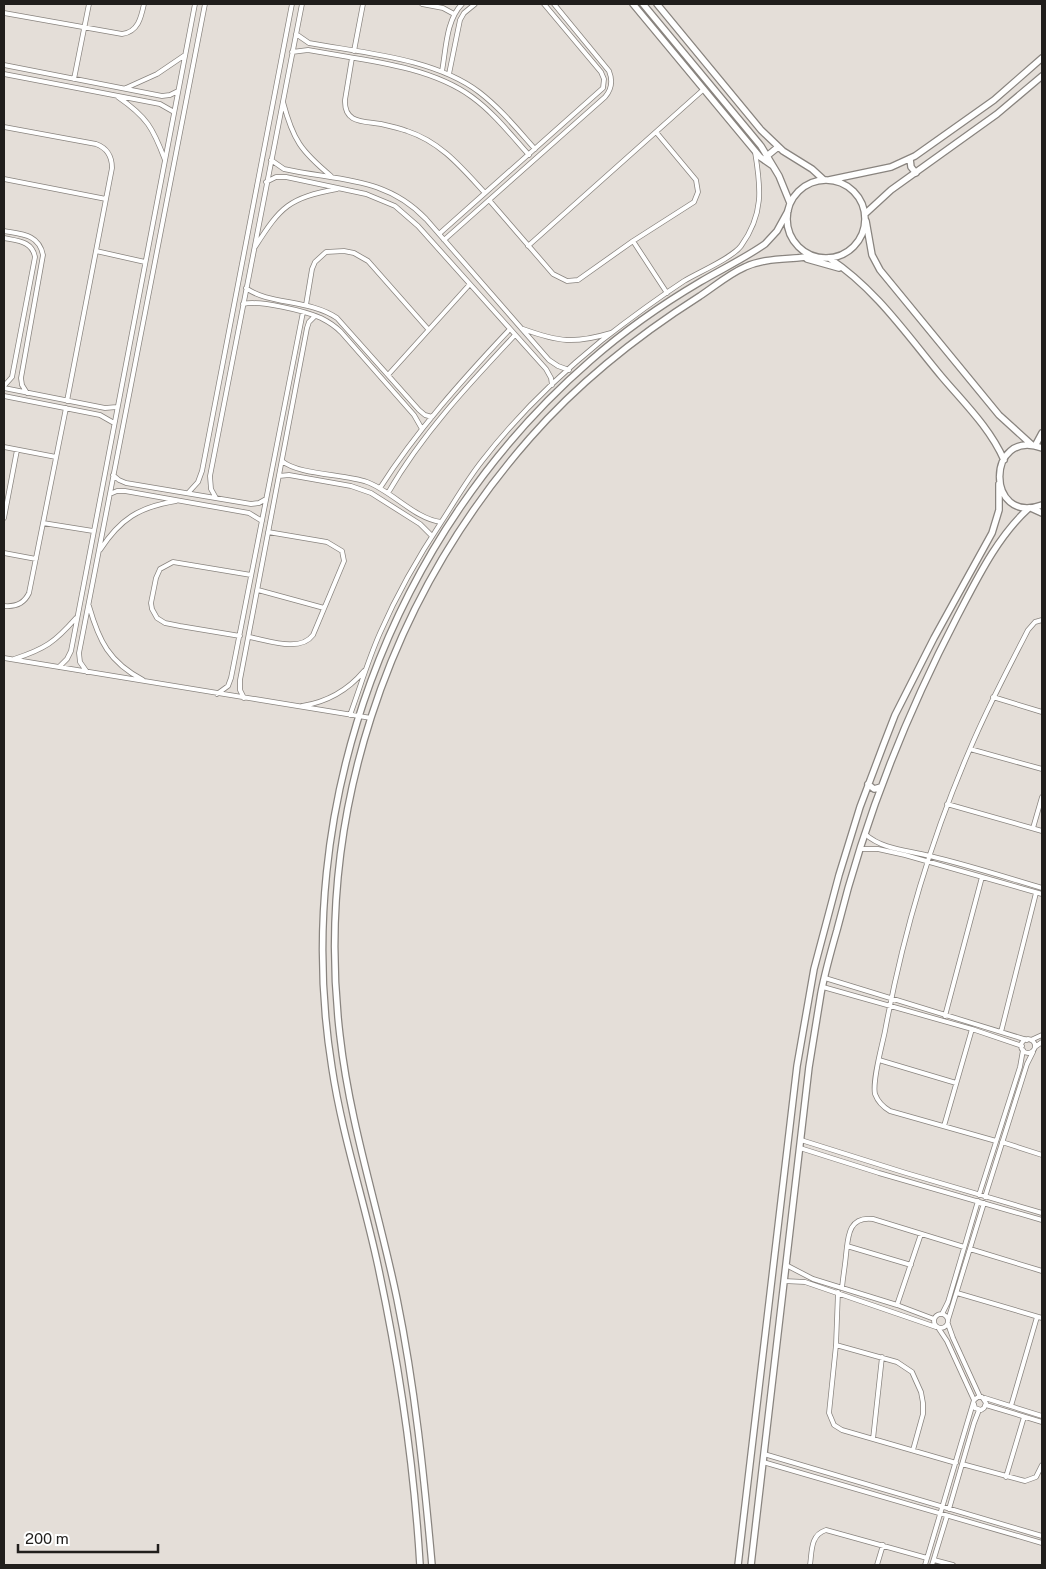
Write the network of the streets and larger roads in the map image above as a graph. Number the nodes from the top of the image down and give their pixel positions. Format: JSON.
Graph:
{"nodes":[{"id":1,"x":89,"y":4,"type":"edge"},
{"id":2,"x":144,"y":4,"type":"edge"},
{"id":3,"x":195,"y":4,"type":"edge"},
{"id":4,"x":205,"y":4,"type":"edge"},
{"id":5,"x":292,"y":4,"type":"edge"},
{"id":6,"x":302,"y":4,"type":"edge"},
{"id":7,"x":363,"y":4,"type":"edge"},
{"id":8,"x":425,"y":4,"type":"edge"},
{"id":9,"x":462,"y":4,"type":"edge"},
{"id":10,"x":475,"y":4,"type":"edge"},
{"id":11,"x":544,"y":4,"type":"edge"},
{"id":12,"x":554,"y":4,"type":"edge"},
{"id":13,"x":633,"y":4,"type":"edge"},
{"id":14,"x":643,"y":4,"type":"edge"},
{"id":15,"x":657,"y":4,"type":"edge"},
{"id":16,"x":4,"y":13,"type":"edge"},
{"id":17,"x":454,"y":14,"type":"junction"},
{"id":18,"x":84,"y":28,"type":"junction"},
{"id":19,"x":296,"y":34,"type":"junction"},
{"id":20,"x":305,"y":41,"type":"junction"},
{"id":21,"x":304,"y":50,"type":"junction"},
{"id":22,"x":592,"y":50,"type":"junction"},
{"id":23,"x":354,"y":51,"type":"junction"},
{"id":24,"x":292,"y":52,"type":"junction"},
{"id":25,"x":185,"y":55,"type":"junction"},
{"id":26,"x":586,"y":55,"type":"junction"},
{"id":27,"x":352,"y":58,"type":"junction"},
{"id":28,"x":1042,"y":58,"type":"edge"},
{"id":29,"x":4,"y":65,"type":"edge"},
{"id":30,"x":442,"y":71,"type":"junction"},
{"id":31,"x":4,"y":74,"type":"edge"},
{"id":32,"x":449,"y":74,"type":"junction"},
{"id":33,"x":1042,"y":76,"type":"edge"},
{"id":34,"x":74,"y":79,"type":"junction"},
{"id":35,"x":471,"y":87,"type":"junction"},
{"id":36,"x":125,"y":88,"type":"junction"},
{"id":37,"x":704,"y":89,"type":"junction"},
{"id":38,"x":178,"y":91,"type":"junction"},
{"id":39,"x":467,"y":93,"type":"junction"},
{"id":40,"x":117,"y":96,"type":"junction"},
{"id":41,"x":165,"y":96,"type":"junction"},
{"id":42,"x":283,"y":100,"type":"junction"},
{"id":43,"x":162,"y":105,"type":"junction"},
{"id":44,"x":174,"y":112,"type":"junction"},
{"id":45,"x":567,"y":121,"type":"junction"},
{"id":46,"x":4,"y":127,"type":"edge"},
{"id":47,"x":572,"y":127,"type":"junction"},
{"id":48,"x":656,"y":132,"type":"junction"},
{"id":49,"x":778,"y":147,"type":"junction"},
{"id":50,"x":535,"y":149,"type":"junction"},
{"id":51,"x":755,"y":152,"type":"junction"},
{"id":52,"x":529,"y":155,"type":"junction"},
{"id":53,"x":767,"y":156,"type":"junction"},
{"id":54,"x":910,"y":159,"type":"junction"},
{"id":55,"x":165,"y":160,"type":"junction"},
{"id":56,"x":271,"y":160,"type":"junction"},
{"id":57,"x":773,"y":166,"type":"junction"},
{"id":58,"x":284,"y":169,"type":"junction"},
{"id":59,"x":916,"y":172,"type":"junction"},
{"id":60,"x":282,"y":177,"type":"junction"},
{"id":61,"x":332,"y":177,"type":"junction"},
{"id":62,"x":504,"y":177,"type":"junction"},
{"id":63,"x":4,"y":179,"type":"edge"},
{"id":64,"x":826,"y":180,"type":"junction"},
{"id":65,"x":266,"y":182,"type":"junction"},
{"id":66,"x":509,"y":182,"type":"junction"},
{"id":67,"x":341,"y":188,"type":"junction"},
{"id":68,"x":485,"y":193,"type":"junction"},
{"id":69,"x":106,"y":199,"type":"junction"},
{"id":70,"x":489,"y":200,"type":"junction"},
{"id":71,"x":790,"y":203,"type":"junction"},
{"id":72,"x":464,"y":211,"type":"junction"},
{"id":73,"x":788,"y":211,"type":"junction"},
{"id":74,"x":866,"y":214,"type":"junction"},
{"id":75,"x":470,"y":217,"type":"junction"},
{"id":76,"x":866,"y":221,"type":"junction"},
{"id":77,"x":4,"y":230,"type":"edge"},
{"id":78,"x":439,"y":234,"type":"junction"},
{"id":79,"x":4,"y":238,"type":"edge"},
{"id":80,"x":444,"y":240,"type":"junction"},
{"id":81,"x":632,"y":240,"type":"junction"},
{"id":82,"x":528,"y":246,"type":"junction"},
{"id":83,"x":254,"y":249,"type":"junction"},
{"id":84,"x":96,"y":251,"type":"junction"},
{"id":85,"x":730,"y":256,"type":"junction"},
{"id":86,"x":813,"y":256,"type":"junction"},
{"id":87,"x":798,"y":258,"type":"junction"},
{"id":88,"x":829,"y":258,"type":"junction"},
{"id":89,"x":145,"y":262,"type":"junction"},
{"id":90,"x":734,"y":262,"type":"junction"},
{"id":91,"x":719,"y":271,"type":"junction"},
{"id":92,"x":848,"y":271,"type":"junction"},
{"id":93,"x":724,"y":280,"type":"junction"},
{"id":94,"x":470,"y":284,"type":"junction"},
{"id":95,"x":246,"y":288,"type":"junction"},
{"id":96,"x":667,"y":293,"type":"junction"},
{"id":97,"x":243,"y":304,"type":"junction"},
{"id":98,"x":306,"y":305,"type":"junction"},
{"id":99,"x":303,"y":312,"type":"junction"},
{"id":100,"x":315,"y":316,"type":"junction"},
{"id":101,"x":520,"y":328,"type":"junction"},
{"id":102,"x":428,"y":329,"type":"junction"},
{"id":103,"x":510,"y":329,"type":"junction"},
{"id":104,"x":613,"y":332,"type":"junction"},
{"id":105,"x":515,"y":335,"type":"junction"},
{"id":106,"x":224,"y":359,"type":"junction"},
{"id":107,"x":232,"y":361,"type":"junction"},
{"id":108,"x":553,"y":363,"type":"junction"},
{"id":109,"x":546,"y":369,"type":"junction"},
{"id":110,"x":569,"y":370,"type":"junction"},
{"id":111,"x":388,"y":375,"type":"junction"},
{"id":112,"x":12,"y":377,"type":"junction"},
{"id":113,"x":21,"y":378,"type":"junction"},
{"id":114,"x":552,"y":385,"type":"junction"},
{"id":115,"x":4,"y":387,"type":"edge"},
{"id":116,"x":27,"y":393,"type":"junction"},
{"id":117,"x":4,"y":396,"type":"edge"},
{"id":118,"x":67,"y":401,"type":"junction"},
{"id":119,"x":66,"y":408,"type":"junction"},
{"id":120,"x":102,"y":408,"type":"junction"},
{"id":121,"x":117,"y":408,"type":"junction"},
{"id":122,"x":422,"y":413,"type":"junction"},
{"id":123,"x":100,"y":415,"type":"junction"},
{"id":124,"x":432,"y":417,"type":"junction"},
{"id":125,"x":417,"y":419,"type":"junction"},
{"id":126,"x":114,"y":423,"type":"junction"},
{"id":127,"x":422,"y":429,"type":"junction"},
{"id":128,"x":1042,"y":433,"type":"edge"},
{"id":129,"x":1033,"y":446,"type":"junction"},
{"id":130,"x":4,"y":447,"type":"edge"},
{"id":131,"x":1042,"y":448,"type":"edge"},
{"id":132,"x":16,"y":450,"type":"junction"},
{"id":133,"x":56,"y":457,"type":"junction"},
{"id":134,"x":1004,"y":460,"type":"junction"},
{"id":135,"x":282,"y":461,"type":"junction"},
{"id":136,"x":113,"y":475,"type":"junction"},
{"id":137,"x":279,"y":476,"type":"junction"},
{"id":138,"x":123,"y":482,"type":"junction"},
{"id":139,"x":204,"y":484,"type":"junction"},
{"id":140,"x":999,"y":484,"type":"junction"},
{"id":141,"x":380,"y":488,"type":"junction"},
{"id":142,"x":121,"y":491,"type":"junction"},
{"id":143,"x":188,"y":493,"type":"junction"},
{"id":144,"x":388,"y":493,"type":"junction"},
{"id":145,"x":110,"y":494,"type":"junction"},
{"id":146,"x":216,"y":498,"type":"junction"},
{"id":147,"x":266,"y":499,"type":"junction"},
{"id":148,"x":179,"y":500,"type":"junction"},
{"id":149,"x":254,"y":504,"type":"junction"},
{"id":150,"x":1042,"y":505,"type":"edge"},
{"id":151,"x":1030,"y":508,"type":"junction"},
{"id":152,"x":1042,"y":513,"type":"edge"},
{"id":153,"x":252,"y":514,"type":"junction"},
{"id":154,"x":4,"y":518,"type":"edge"},
{"id":155,"x":429,"y":519,"type":"junction"},
{"id":156,"x":262,"y":521,"type":"junction"},
{"id":157,"x":43,"y":522,"type":"junction"},
{"id":158,"x":441,"y":522,"type":"junction"},
{"id":159,"x":424,"y":526,"type":"junction"},
{"id":160,"x":93,"y":531,"type":"junction"},
{"id":161,"x":268,"y":532,"type":"junction"},
{"id":162,"x":992,"y":533,"type":"junction"},
{"id":163,"x":432,"y":536,"type":"junction"},
{"id":164,"x":1002,"y":539,"type":"junction"},
{"id":165,"x":98,"y":552,"type":"junction"},
{"id":166,"x":4,"y":553,"type":"edge"},
{"id":167,"x":36,"y":559,"type":"junction"},
{"id":168,"x":251,"y":575,"type":"junction"},
{"id":169,"x":967,"y":576,"type":"junction"},
{"id":170,"x":977,"y":582,"type":"junction"},
{"id":171,"x":258,"y":590,"type":"junction"},
{"id":172,"x":89,"y":603,"type":"junction"},
{"id":173,"x":4,"y":606,"type":"edge"},
{"id":174,"x":324,"y":608,"type":"junction"},
{"id":175,"x":77,"y":616,"type":"junction"},
{"id":176,"x":1042,"y":620,"type":"edge"},
{"id":177,"x":240,"y":636,"type":"junction"},
{"id":178,"x":249,"y":637,"type":"junction"},
{"id":179,"x":70,"y":653,"type":"junction"},
{"id":180,"x":79,"y":655,"type":"junction"},
{"id":181,"x":4,"y":658,"type":"edge"},
{"id":182,"x":12,"y":659,"type":"junction"},
{"id":183,"x":59,"y":667,"type":"junction"},
{"id":184,"x":366,"y":670,"type":"junction"},
{"id":185,"x":87,"y":672,"type":"junction"},
{"id":186,"x":231,"y":678,"type":"junction"},
{"id":187,"x":240,"y":680,"type":"junction"},
{"id":188,"x":148,"y":682,"type":"junction"},
{"id":189,"x":217,"y":694,"type":"junction"},
{"id":190,"x":993,"y":697,"type":"junction"},
{"id":191,"x":244,"y":698,"type":"junction"},
{"id":192,"x":297,"y":707,"type":"junction"},
{"id":193,"x":1042,"y":712,"type":"edge"},
{"id":194,"x":350,"y":715,"type":"junction"},
{"id":195,"x":358,"y":716,"type":"junction"},
{"id":196,"x":371,"y":718,"type":"junction"},
{"id":197,"x":970,"y":749,"type":"junction"},
{"id":198,"x":347,"y":754,"type":"junction"},
{"id":199,"x":359,"y":756,"type":"junction"},
{"id":200,"x":1042,"y":769,"type":"edge"},
{"id":201,"x":868,"y":784,"type":"junction"},
{"id":202,"x":881,"y":787,"type":"junction"},
{"id":203,"x":1042,"y":798,"type":"edge"},
{"id":204,"x":947,"y":804,"type":"junction"},
{"id":205,"x":860,"y":807,"type":"junction"},
{"id":206,"x":873,"y":811,"type":"junction"},
{"id":207,"x":1033,"y":828,"type":"junction"},
{"id":208,"x":1042,"y":831,"type":"edge"},
{"id":209,"x":865,"y":834,"type":"junction"},
{"id":210,"x":860,"y":850,"type":"junction"},
{"id":211,"x":930,"y":855,"type":"junction"},
{"id":212,"x":928,"y":861,"type":"junction"},
{"id":213,"x":982,"y":877,"type":"junction"},
{"id":214,"x":1042,"y":888,"type":"edge"},
{"id":215,"x":1036,"y":892,"type":"junction"},
{"id":216,"x":1042,"y":894,"type":"edge"},
{"id":217,"x":825,"y":978,"type":"junction"},
{"id":218,"x":823,"y":987,"type":"junction"},
{"id":219,"x":891,"y":999,"type":"junction"},
{"id":220,"x":889,"y":1006,"type":"junction"},
{"id":221,"x":945,"y":1016,"type":"junction"},
{"id":222,"x":972,"y":1029,"type":"junction"},
{"id":223,"x":1001,"y":1032,"type":"junction"},
{"id":224,"x":1042,"y":1035,"type":"edge"},
{"id":225,"x":1029,"y":1040,"type":"junction"},
{"id":226,"x":1042,"y":1042,"type":"edge"},
{"id":227,"x":1022,"y":1048,"type":"junction"},
{"id":228,"x":1034,"y":1049,"type":"junction"},
{"id":229,"x":879,"y":1060,"type":"junction"},
{"id":230,"x":956,"y":1083,"type":"junction"},
{"id":231,"x":944,"y":1126,"type":"junction"},
{"id":232,"x":997,"y":1139,"type":"junction"},
{"id":233,"x":801,"y":1140,"type":"junction"},
{"id":234,"x":1003,"y":1140,"type":"junction"},
{"id":235,"x":800,"y":1148,"type":"junction"},
{"id":236,"x":1042,"y":1155,"type":"edge"},
{"id":237,"x":906,"y":1173,"type":"junction"},
{"id":238,"x":904,"y":1180,"type":"junction"},
{"id":239,"x":979,"y":1195,"type":"junction"},
{"id":240,"x":985,"y":1197,"type":"junction"},
{"id":241,"x":978,"y":1201,"type":"junction"},
{"id":242,"x":984,"y":1203,"type":"junction"},
{"id":243,"x":1042,"y":1213,"type":"edge"},
{"id":244,"x":1042,"y":1220,"type":"edge"},
{"id":245,"x":778,"y":1228,"type":"junction"},
{"id":246,"x":790,"y":1230,"type":"junction"},
{"id":247,"x":921,"y":1234,"type":"junction"},
{"id":248,"x":847,"y":1246,"type":"junction"},
{"id":249,"x":964,"y":1247,"type":"junction"},
{"id":250,"x":970,"y":1249,"type":"junction"},
{"id":251,"x":774,"y":1254,"type":"junction"},
{"id":252,"x":787,"y":1254,"type":"junction"},
{"id":253,"x":786,"y":1264,"type":"junction"},
{"id":254,"x":911,"y":1265,"type":"junction"},
{"id":255,"x":1042,"y":1271,"type":"edge"},
{"id":256,"x":955,"y":1277,"type":"junction"},
{"id":257,"x":961,"y":1279,"type":"junction"},
{"id":258,"x":784,"y":1281,"type":"junction"},
{"id":259,"x":842,"y":1288,"type":"junction"},
{"id":260,"x":838,"y":1292,"type":"junction"},
{"id":261,"x":957,"y":1293,"type":"junction"},
{"id":262,"x":876,"y":1299,"type":"junction"},
{"id":263,"x":875,"y":1305,"type":"junction"},
{"id":264,"x":897,"y":1305,"type":"junction"},
{"id":265,"x":942,"y":1314,"type":"junction"},
{"id":266,"x":934,"y":1318,"type":"junction"},
{"id":267,"x":1040,"y":1318,"type":"edge"},
{"id":268,"x":948,"y":1322,"type":"junction"},
{"id":269,"x":938,"y":1328,"type":"junction"},
{"id":270,"x":836,"y":1345,"type":"junction"},
{"id":271,"x":882,"y":1357,"type":"junction"},
{"id":272,"x":982,"y":1397,"type":"junction"},
{"id":273,"x":974,"y":1402,"type":"junction"},
{"id":274,"x":986,"y":1405,"type":"junction"},
{"id":275,"x":1010,"y":1406,"type":"junction"},
{"id":276,"x":979,"y":1410,"type":"junction"},
{"id":277,"x":1024,"y":1416,"type":"junction"},
{"id":278,"x":1042,"y":1416,"type":"edge"},
{"id":279,"x":1042,"y":1422,"type":"edge"},
{"id":280,"x":873,"y":1439,"type":"junction"},
{"id":281,"x":913,"y":1450,"type":"junction"},
{"id":282,"x":764,"y":1454,"type":"junction"},
{"id":283,"x":763,"y":1462,"type":"junction"},
{"id":284,"x":956,"y":1462,"type":"junction"},
{"id":285,"x":962,"y":1464,"type":"junction"},
{"id":286,"x":1042,"y":1465,"type":"edge"},
{"id":287,"x":832,"y":1475,"type":"junction"},
{"id":288,"x":1006,"y":1477,"type":"junction"},
{"id":289,"x":830,"y":1482,"type":"junction"},
{"id":290,"x":872,"y":1487,"type":"junction"},
{"id":291,"x":871,"y":1493,"type":"junction"},
{"id":292,"x":942,"y":1507,"type":"junction"},
{"id":293,"x":949,"y":1509,"type":"junction"},
{"id":294,"x":940,"y":1514,"type":"junction"},
{"id":295,"x":947,"y":1516,"type":"junction"},
{"id":296,"x":995,"y":1522,"type":"junction"},
{"id":297,"x":993,"y":1529,"type":"junction"},
{"id":298,"x":1042,"y":1536,"type":"edge"},
{"id":299,"x":1042,"y":1543,"type":"edge"},
{"id":300,"x":883,"y":1545,"type":"junction"},
{"id":301,"x":927,"y":1558,"type":"junction"},
{"id":302,"x":934,"y":1560,"type":"junction"},
{"id":303,"x":420,"y":1565,"type":"edge"},
{"id":304,"x":432,"y":1565,"type":"edge"},
{"id":305,"x":738,"y":1565,"type":"edge"},
{"id":306,"x":751,"y":1565,"type":"edge"},
{"id":307,"x":810,"y":1565,"type":"edge"},
{"id":308,"x":876,"y":1565,"type":"edge"},
{"id":309,"x":925,"y":1565,"type":"edge"},
{"id":310,"x":932,"y":1565,"type":"edge"},
{"id":311,"x":953,"y":1565,"type":"edge"}],
"edges":[{"from":1,"to":18,"type":"street"},
{"from":2,"to":18,"type":"street"},
{"from":3,"to":25,"type":"street"},
{"from":4,"to":136,"type":"street"},
{"from":5,"to":106,"type":"street"},
{"from":6,"to":19,"type":"street"},
{"from":7,"to":23,"type":"street"},
{"from":8,"to":17,"type":"street"},
{"from":9,"to":17,"type":"street"},
{"from":10,"to":32,"type":"street"},
{"from":11,"to":26,"type":"street"},
{"from":12,"to":22,"type":"street"},
{"from":13,"to":37,"type":"street"},
{"from":14,"to":53,"type":"street"},
{"from":15,"to":49,"type":"street"},
{"from":16,"to":18,"type":"street"},
{"from":17,"to":30,"type":"street"},
{"from":18,"to":34,"type":"street"},
{"from":19,"to":20,"type":"street"},
{"from":19,"to":24,"type":"street"},
{"from":20,"to":21,"type":"street"},
{"from":20,"to":23,"type":"street"},
{"from":21,"to":24,"type":"street"},
{"from":21,"to":27,"type":"street"},
{"from":22,"to":26,"type":"street"},
{"from":22,"to":47,"type":"street"},
{"from":23,"to":30,"type":"street"},
{"from":24,"to":42,"type":"street"},
{"from":25,"to":36,"type":"street"},
{"from":25,"to":38,"type":"street"},
{"from":26,"to":45,"type":"street"},
{"from":27,"to":39,"type":"street"},
{"from":27,"to":68,"type":"street"},
{"from":28,"to":54,"type":"street"},
{"from":29,"to":34,"type":"street"},
{"from":30,"to":32,"type":"street"},
{"from":31,"to":40,"type":"street"},
{"from":32,"to":35,"type":"street"},
{"from":33,"to":59,"type":"street"},
{"from":34,"to":36,"type":"street"},
{"from":35,"to":39,"type":"street"},
{"from":35,"to":50,"type":"street"},
{"from":36,"to":41,"type":"street"},
{"from":37,"to":48,"type":"street"},
{"from":37,"to":51,"type":"street"},
{"from":38,"to":41,"type":"street"},
{"from":38,"to":44,"type":"street"},
{"from":39,"to":52,"type":"street"},
{"from":40,"to":43,"type":"street"},
{"from":40,"to":55,"type":"street"},
{"from":41,"to":43,"type":"street"},
{"from":42,"to":56,"type":"street"},
{"from":42,"to":61,"type":"street"},
{"from":43,"to":44,"type":"street"},
{"from":44,"to":55,"type":"street"},
{"from":45,"to":47,"type":"street"},
{"from":45,"to":50,"type":"street"},
{"from":46,"to":69,"type":"street"},
{"from":47,"to":66,"type":"street"},
{"from":48,"to":81,"type":"street"},
{"from":48,"to":82,"type":"street"},
{"from":49,"to":53,"type":"street"},
{"from":49,"to":64,"type":"street"},
{"from":50,"to":52,"type":"street"},
{"from":51,"to":57,"type":"street"},
{"from":51,"to":85,"type":"street"},
{"from":52,"to":62,"type":"street"},
{"from":53,"to":57,"type":"street"},
{"from":54,"to":59,"type":"street"},
{"from":54,"to":64,"type":"street"},
{"from":55,"to":89,"type":"street"},
{"from":56,"to":58,"type":"street"},
{"from":56,"to":65,"type":"street"},
{"from":57,"to":71,"type":"street"},
{"from":58,"to":60,"type":"street"},
{"from":58,"to":61,"type":"street"},
{"from":59,"to":74,"type":"street"},
{"from":60,"to":65,"type":"street"},
{"from":60,"to":67,"type":"street"},
{"from":61,"to":78,"type":"street"},
{"from":62,"to":66,"type":"street"},
{"from":62,"to":68,"type":"street"},
{"from":63,"to":69,"type":"street"},
{"from":64,"to":71,"type":"street"},
{"from":64,"to":74,"type":"street"},
{"from":65,"to":83,"type":"street"},
{"from":66,"to":70,"type":"street"},
{"from":67,"to":83,"type":"street"},
{"from":67,"to":94,"type":"street"},
{"from":68,"to":72,"type":"street"},
{"from":69,"to":84,"type":"street"},
{"from":70,"to":75,"type":"street"},
{"from":70,"to":82,"type":"street"},
{"from":71,"to":73,"type":"street"},
{"from":72,"to":75,"type":"street"},
{"from":72,"to":78,"type":"street"},
{"from":73,"to":86,"type":"street"},
{"from":73,"to":90,"type":"street"},
{"from":74,"to":76,"type":"street"},
{"from":75,"to":80,"type":"street"},
{"from":76,"to":88,"type":"street"},
{"from":76,"to":129,"type":"street"},
{"from":77,"to":113,"type":"street"},
{"from":78,"to":80,"type":"street"},
{"from":79,"to":112,"type":"street"},
{"from":80,"to":101,"type":"street"},
{"from":81,"to":82,"type":"street"},
{"from":81,"to":96,"type":"street"},
{"from":83,"to":95,"type":"street"},
{"from":84,"to":89,"type":"street"},
{"from":84,"to":118,"type":"street"},
{"from":85,"to":90,"type":"street"},
{"from":85,"to":96,"type":"street"},
{"from":86,"to":87,"type":"street"},
{"from":86,"to":88,"type":"street"},
{"from":87,"to":92,"type":"street"},
{"from":87,"to":93,"type":"street"},
{"from":88,"to":92,"type":"street"},
{"from":89,"to":121,"type":"street"},
{"from":90,"to":91,"type":"street"},
{"from":91,"to":93,"type":"street"},
{"from":91,"to":195,"type":"street"},
{"from":92,"to":134,"type":"street"},
{"from":93,"to":196,"type":"street"},
{"from":94,"to":102,"type":"street"},
{"from":94,"to":103,"type":"street"},
{"from":95,"to":97,"type":"street"},
{"from":95,"to":98,"type":"street"},
{"from":96,"to":104,"type":"street"},
{"from":97,"to":99,"type":"street"},
{"from":97,"to":107,"type":"street"},
{"from":98,"to":102,"type":"street"},
{"from":98,"to":111,"type":"street"},
{"from":99,"to":100,"type":"street"},
{"from":99,"to":147,"type":"street"},
{"from":100,"to":125,"type":"street"},
{"from":100,"to":135,"type":"street"},
{"from":101,"to":104,"type":"street"},
{"from":101,"to":108,"type":"street"},
{"from":102,"to":111,"type":"street"},
{"from":103,"to":105,"type":"street"},
{"from":103,"to":124,"type":"street"},
{"from":104,"to":110,"type":"street"},
{"from":105,"to":109,"type":"street"},
{"from":105,"to":144,"type":"street"},
{"from":106,"to":107,"type":"street"},
{"from":106,"to":139,"type":"street"},
{"from":107,"to":139,"type":"street"},
{"from":108,"to":109,"type":"street"},
{"from":108,"to":110,"type":"street"},
{"from":109,"to":114,"type":"street"},
{"from":110,"to":114,"type":"street"},
{"from":111,"to":122,"type":"street"},
{"from":112,"to":113,"type":"street"},
{"from":112,"to":115,"type":"street"},
{"from":113,"to":116,"type":"street"},
{"from":114,"to":158,"type":"street"},
{"from":115,"to":116,"type":"street"},
{"from":116,"to":118,"type":"street"},
{"from":117,"to":119,"type":"street"},
{"from":118,"to":120,"type":"street"},
{"from":119,"to":123,"type":"street"},
{"from":119,"to":133,"type":"street"},
{"from":120,"to":121,"type":"street"},
{"from":120,"to":123,"type":"street"},
{"from":121,"to":126,"type":"street"},
{"from":122,"to":124,"type":"street"},
{"from":122,"to":125,"type":"street"},
{"from":123,"to":126,"type":"street"},
{"from":124,"to":127,"type":"street"},
{"from":125,"to":127,"type":"street"},
{"from":126,"to":160,"type":"street"},
{"from":127,"to":141,"type":"street"},
{"from":128,"to":129,"type":"street"},
{"from":129,"to":131,"type":"street"},
{"from":129,"to":134,"type":"street"},
{"from":130,"to":132,"type":"street"},
{"from":132,"to":133,"type":"street"},
{"from":132,"to":154,"type":"street"},
{"from":133,"to":157,"type":"street"},
{"from":134,"to":140,"type":"street"},
{"from":135,"to":137,"type":"street"},
{"from":135,"to":141,"type":"street"},
{"from":136,"to":138,"type":"street"},
{"from":136,"to":145,"type":"street"},
{"from":137,"to":159,"type":"street"},
{"from":137,"to":161,"type":"street"},
{"from":138,"to":142,"type":"street"},
{"from":138,"to":143,"type":"street"},
{"from":139,"to":143,"type":"street"},
{"from":139,"to":146,"type":"street"},
{"from":140,"to":151,"type":"street"},
{"from":140,"to":162,"type":"street"},
{"from":141,"to":144,"type":"street"},
{"from":142,"to":145,"type":"street"},
{"from":142,"to":148,"type":"street"},
{"from":143,"to":146,"type":"street"},
{"from":144,"to":155,"type":"street"},
{"from":145,"to":165,"type":"street"},
{"from":146,"to":149,"type":"street"},
{"from":147,"to":149,"type":"street"},
{"from":147,"to":156,"type":"street"},
{"from":148,"to":153,"type":"street"},
{"from":148,"to":165,"type":"street"},
{"from":149,"to":153,"type":"street"},
{"from":150,"to":151,"type":"street"},
{"from":151,"to":152,"type":"street"},
{"from":151,"to":164,"type":"street"},
{"from":153,"to":156,"type":"street"},
{"from":155,"to":158,"type":"street"},
{"from":155,"to":159,"type":"street"},
{"from":156,"to":168,"type":"street"},
{"from":157,"to":160,"type":"street"},
{"from":157,"to":167,"type":"street"},
{"from":158,"to":163,"type":"street"},
{"from":159,"to":163,"type":"street"},
{"from":160,"to":175,"type":"street"},
{"from":161,"to":171,"type":"street"},
{"from":161,"to":174,"type":"street"},
{"from":162,"to":164,"type":"street"},
{"from":162,"to":169,"type":"street"},
{"from":163,"to":184,"type":"street"},
{"from":164,"to":170,"type":"street"},
{"from":165,"to":172,"type":"street"},
{"from":166,"to":167,"type":"street"},
{"from":167,"to":173,"type":"street"},
{"from":168,"to":177,"type":"street"},
{"from":168,"to":177,"type":"street"},
{"from":169,"to":170,"type":"street"},
{"from":169,"to":201,"type":"street"},
{"from":170,"to":202,"type":"street"},
{"from":171,"to":174,"type":"street"},
{"from":171,"to":178,"type":"street"},
{"from":172,"to":180,"type":"street"},
{"from":172,"to":188,"type":"street"},
{"from":174,"to":178,"type":"street"},
{"from":175,"to":179,"type":"street"},
{"from":175,"to":182,"type":"street"},
{"from":176,"to":190,"type":"street"},
{"from":177,"to":186,"type":"street"},
{"from":178,"to":187,"type":"street"},
{"from":179,"to":180,"type":"street"},
{"from":179,"to":183,"type":"street"},
{"from":180,"to":185,"type":"street"},
{"from":181,"to":182,"type":"street"},
{"from":182,"to":183,"type":"street"},
{"from":183,"to":185,"type":"street"},
{"from":184,"to":192,"type":"street"},
{"from":184,"to":194,"type":"street"},
{"from":185,"to":188,"type":"street"},
{"from":186,"to":187,"type":"street"},
{"from":186,"to":189,"type":"street"},
{"from":187,"to":191,"type":"street"},
{"from":188,"to":189,"type":"street"},
{"from":189,"to":191,"type":"street"},
{"from":190,"to":193,"type":"street"},
{"from":190,"to":197,"type":"street"},
{"from":191,"to":192,"type":"street"},
{"from":192,"to":194,"type":"street"},
{"from":194,"to":195,"type":"street"},
{"from":195,"to":196,"type":"street"},
{"from":195,"to":198,"type":"street"},
{"from":196,"to":199,"type":"street"},
{"from":197,"to":200,"type":"street"},
{"from":197,"to":204,"type":"street"},
{"from":198,"to":199,"type":"street"},
{"from":198,"to":303,"type":"street"},
{"from":199,"to":304,"type":"street"},
{"from":201,"to":202,"type":"street"},
{"from":201,"to":205,"type":"street"},
{"from":202,"to":206,"type":"street"},
{"from":203,"to":207,"type":"street"},
{"from":204,"to":207,"type":"street"},
{"from":204,"to":211,"type":"street"},
{"from":205,"to":206,"type":"street"},
{"from":205,"to":245,"type":"street"},
{"from":206,"to":209,"type":"street"},
{"from":207,"to":208,"type":"street"},
{"from":209,"to":210,"type":"street"},
{"from":209,"to":211,"type":"street"},
{"from":210,"to":212,"type":"street"},
{"from":210,"to":217,"type":"street"},
{"from":211,"to":212,"type":"street"},
{"from":211,"to":214,"type":"street"},
{"from":212,"to":213,"type":"street"},
{"from":212,"to":219,"type":"street"},
{"from":213,"to":215,"type":"street"},
{"from":213,"to":221,"type":"street"},
{"from":215,"to":216,"type":"street"},
{"from":215,"to":223,"type":"street"},
{"from":217,"to":218,"type":"street"},
{"from":217,"to":219,"type":"street"},
{"from":218,"to":220,"type":"street"},
{"from":218,"to":233,"type":"street"},
{"from":219,"to":220,"type":"street"},
{"from":219,"to":221,"type":"street"},
{"from":220,"to":222,"type":"street"},
{"from":220,"to":229,"type":"street"},
{"from":221,"to":223,"type":"street"},
{"from":222,"to":227,"type":"street"},
{"from":222,"to":230,"type":"street"},
{"from":223,"to":225,"type":"street"},
{"from":224,"to":225,"type":"street"},
{"from":225,"to":227,"type":"street"},
{"from":225,"to":228,"type":"street"},
{"from":226,"to":228,"type":"street"},
{"from":227,"to":228,"type":"street"},
{"from":227,"to":232,"type":"street"},
{"from":228,"to":234,"type":"street"},
{"from":229,"to":230,"type":"street"},
{"from":229,"to":231,"type":"street"},
{"from":230,"to":231,"type":"street"},
{"from":231,"to":232,"type":"street"},
{"from":232,"to":234,"type":"street"},
{"from":232,"to":239,"type":"street"},
{"from":233,"to":235,"type":"street"},
{"from":233,"to":237,"type":"street"},
{"from":234,"to":236,"type":"street"},
{"from":234,"to":240,"type":"street"},
{"from":235,"to":238,"type":"street"},
{"from":235,"to":246,"type":"street"},
{"from":237,"to":238,"type":"street"},
{"from":237,"to":239,"type":"street"},
{"from":238,"to":241,"type":"street"},
{"from":239,"to":240,"type":"street"},
{"from":240,"to":243,"type":"street"},
{"from":241,"to":242,"type":"street"},
{"from":241,"to":249,"type":"street"},
{"from":242,"to":244,"type":"street"},
{"from":242,"to":250,"type":"street"},
{"from":245,"to":246,"type":"street"},
{"from":245,"to":251,"type":"street"},
{"from":246,"to":252,"type":"street"},
{"from":247,"to":248,"type":"street"},
{"from":247,"to":249,"type":"street"},
{"from":247,"to":254,"type":"street"},
{"from":248,"to":254,"type":"street"},
{"from":248,"to":259,"type":"street"},
{"from":249,"to":256,"type":"street"},
{"from":250,"to":255,"type":"street"},
{"from":250,"to":257,"type":"street"},
{"from":251,"to":252,"type":"street"},
{"from":251,"to":305,"type":"street"},
{"from":252,"to":253,"type":"street"},
{"from":253,"to":258,"type":"street"},
{"from":253,"to":259,"type":"street"},
{"from":254,"to":264,"type":"street"},
{"from":256,"to":257,"type":"street"},
{"from":256,"to":265,"type":"street"},
{"from":257,"to":261,"type":"street"},
{"from":258,"to":260,"type":"street"},
{"from":258,"to":282,"type":"street"},
{"from":259,"to":262,"type":"street"},
{"from":260,"to":263,"type":"street"},
{"from":260,"to":270,"type":"street"},
{"from":261,"to":267,"type":"street"},
{"from":261,"to":268,"type":"street"},
{"from":262,"to":263,"type":"street"},
{"from":262,"to":264,"type":"street"},
{"from":263,"to":269,"type":"street"},
{"from":264,"to":266,"type":"street"},
{"from":265,"to":266,"type":"street"},
{"from":265,"to":268,"type":"street"},
{"from":266,"to":269,"type":"street"},
{"from":267,"to":275,"type":"street"},
{"from":268,"to":269,"type":"street"},
{"from":268,"to":272,"type":"street"},
{"from":269,"to":273,"type":"street"},
{"from":270,"to":271,"type":"street"},
{"from":270,"to":280,"type":"street"},
{"from":271,"to":280,"type":"street"},
{"from":271,"to":281,"type":"street"},
{"from":272,"to":273,"type":"street"},
{"from":272,"to":274,"type":"street"},
{"from":272,"to":275,"type":"street"},
{"from":273,"to":276,"type":"street"},
{"from":273,"to":284,"type":"street"},
{"from":274,"to":276,"type":"street"},
{"from":274,"to":277,"type":"street"},
{"from":275,"to":278,"type":"street"},
{"from":276,"to":285,"type":"street"},
{"from":277,"to":279,"type":"street"},
{"from":277,"to":288,"type":"street"},
{"from":280,"to":281,"type":"street"},
{"from":281,"to":284,"type":"street"},
{"from":282,"to":283,"type":"street"},
{"from":282,"to":287,"type":"street"},
{"from":283,"to":289,"type":"street"},
{"from":283,"to":306,"type":"street"},
{"from":284,"to":292,"type":"street"},
{"from":285,"to":288,"type":"street"},
{"from":285,"to":293,"type":"street"},
{"from":286,"to":288,"type":"street"},
{"from":287,"to":289,"type":"street"},
{"from":287,"to":290,"type":"street"},
{"from":289,"to":291,"type":"street"},
{"from":290,"to":291,"type":"street"},
{"from":290,"to":292,"type":"street"},
{"from":291,"to":294,"type":"street"},
{"from":292,"to":293,"type":"street"},
{"from":292,"to":294,"type":"street"},
{"from":293,"to":296,"type":"street"},
{"from":294,"to":295,"type":"street"},
{"from":294,"to":301,"type":"street"},
{"from":295,"to":297,"type":"street"},
{"from":295,"to":302,"type":"street"},
{"from":296,"to":297,"type":"street"},
{"from":296,"to":298,"type":"street"},
{"from":297,"to":299,"type":"street"},
{"from":300,"to":301,"type":"street"},
{"from":300,"to":307,"type":"street"},
{"from":300,"to":308,"type":"street"},
{"from":301,"to":309,"type":"street"},
{"from":302,"to":310,"type":"street"},
{"from":302,"to":311,"type":"street"}]}
